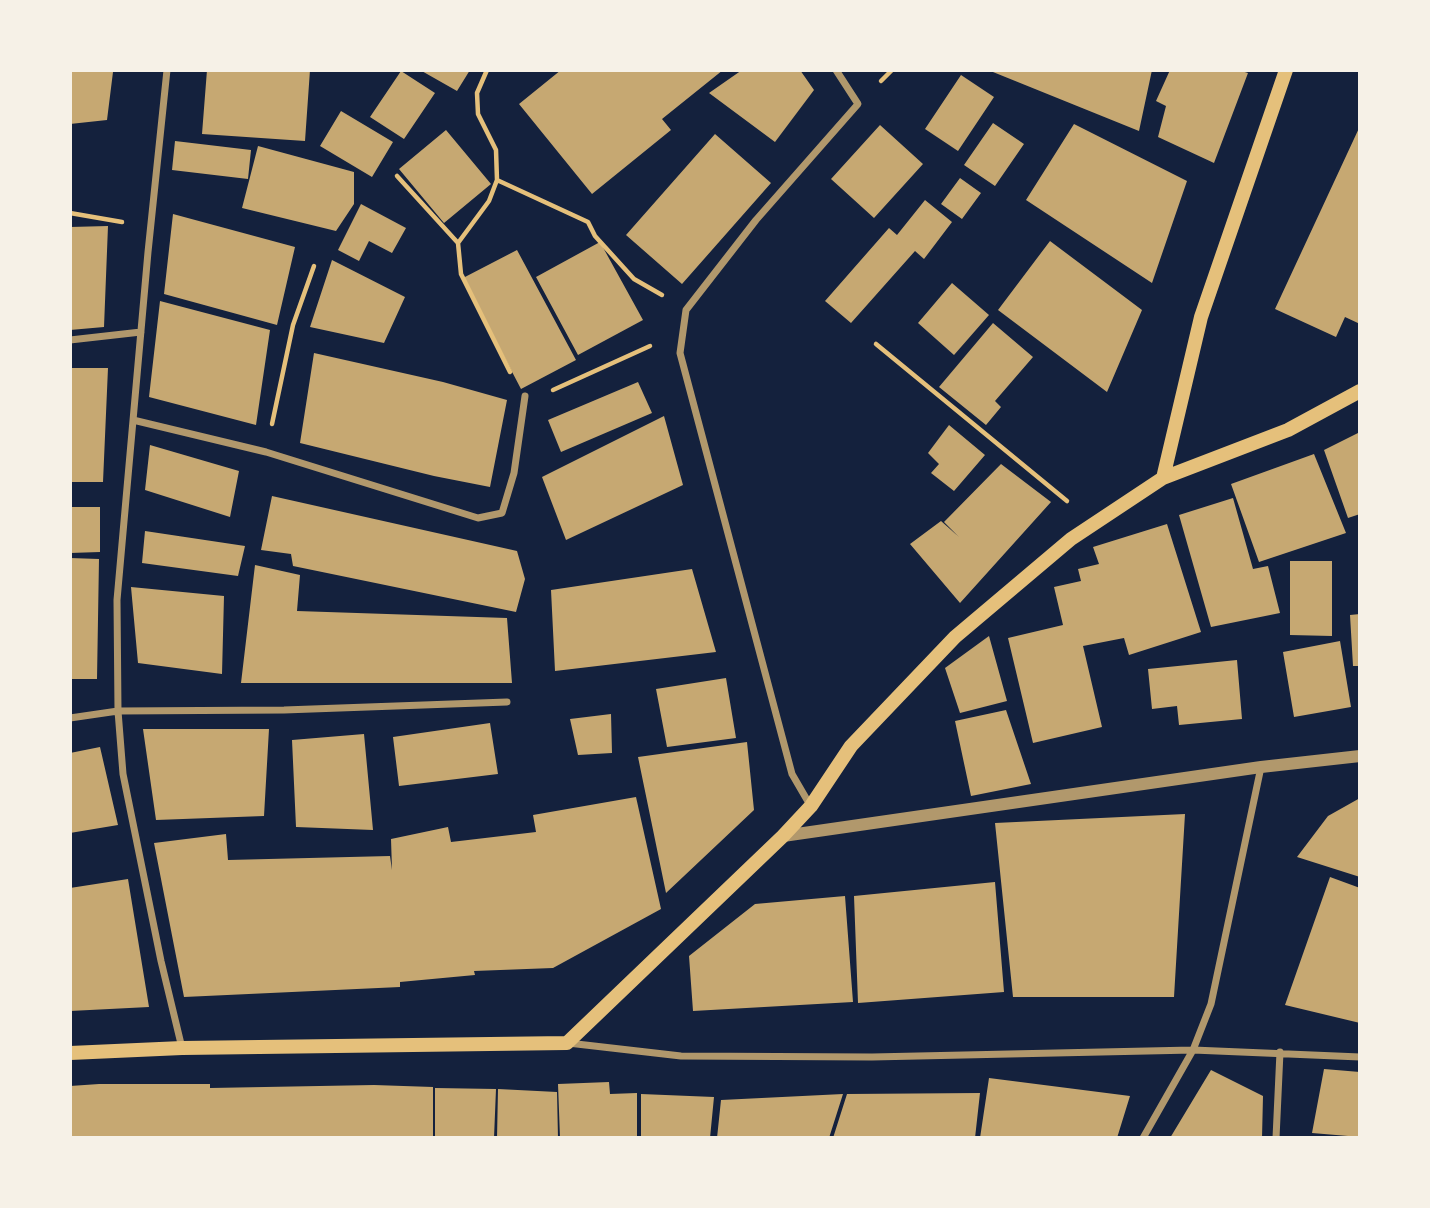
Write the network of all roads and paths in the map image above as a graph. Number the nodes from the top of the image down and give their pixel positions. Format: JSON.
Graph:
{"nodes":[{"id":1,"x":167,"y":70,"type":"edge"},
{"id":2,"x":487,"y":70,"type":"edge"},
{"id":3,"x":836,"y":70,"type":"edge"},
{"id":4,"x":1286,"y":70,"type":"edge"},
{"id":5,"x":397,"y":176,"type":"dead end"},
{"id":6,"x":498,"y":180,"type":"junction"},
{"id":7,"x":70,"y":213,"type":"edge"},
{"id":8,"x":151,"y":227,"type":"junction"},
{"id":9,"x":458,"y":243,"type":"junction"},
{"id":10,"x":314,"y":266,"type":"dead end"},
{"id":11,"x":686,"y":310,"type":"junction"},
{"id":12,"x":141,"y":332,"type":"junction"},
{"id":13,"x":682,"y":335,"type":"junction"},
{"id":14,"x":70,"y":340,"type":"edge"},
{"id":15,"x":876,"y":344,"type":"dead end"},
{"id":16,"x":1360,"y":391,"type":"edge"},
{"id":17,"x":526,"y":396,"type":"junction"},
{"id":18,"x":133,"y":420,"type":"junction"},
{"id":19,"x":266,"y":452,"type":"junction"},
{"id":20,"x":1163,"y":478,"type":"junction"},
{"id":21,"x":1095,"y":524,"type":"junction"},
{"id":22,"x":507,"y":702,"type":"dead end"},
{"id":23,"x":118,"y":711,"type":"junction"},
{"id":24,"x":70,"y":718,"type":"edge"},
{"id":25,"x":1360,"y":755,"type":"edge"},
{"id":26,"x":1261,"y":766,"type":"junction"},
{"id":27,"x":811,"y":806,"type":"junction"},
{"id":28,"x":783,"y":836,"type":"junction"},
{"id":29,"x":567,"y":1042,"type":"junction"},
{"id":30,"x":182,"y":1048,"type":"junction"},
{"id":31,"x":1193,"y":1050,"type":"junction"},
{"id":32,"x":1280,"y":1052,"type":"junction"},
{"id":33,"x":70,"y":1053,"type":"edge"},
{"id":34,"x":1360,"y":1057,"type":"edge"},
{"id":35,"x":1143,"y":1138,"type":"edge"},
{"id":36,"x":1276,"y":1138,"type":"edge"}],
"edges":[{"from":1,"to":8,"type":"street"},
{"from":2,"to":6,"type":"path"},
{"from":3,"to":11,"type":"street"},
{"from":4,"to":20,"type":"main road"},
{"from":5,"to":9,"type":"path"},
{"from":6,"to":9,"type":"path"},
{"from":6,"to":11,"type":"path"},
{"from":7,"to":8,"type":"path"},
{"from":8,"to":12,"type":"street"},
{"from":9,"to":17,"type":"path"},
{"from":10,"to":19,"type":"path"},
{"from":11,"to":13,"type":"street"},
{"from":12,"to":14,"type":"street"},
{"from":12,"to":18,"type":"street"},
{"from":13,"to":17,"type":"path"},
{"from":13,"to":27,"type":"street"},
{"from":15,"to":21,"type":"path"},
{"from":16,"to":20,"type":"main road"},
{"from":17,"to":19,"type":"street"},
{"from":18,"to":19,"type":"street"},
{"from":18,"to":23,"type":"street"},
{"from":20,"to":21,"type":"main road"},
{"from":21,"to":27,"type":"main road"},
{"from":22,"to":23,"type":"street"},
{"from":23,"to":24,"type":"street"},
{"from":23,"to":30,"type":"street"},
{"from":25,"to":26,"type":"street"},
{"from":26,"to":28,"type":"street"},
{"from":26,"to":31,"type":"street"},
{"from":27,"to":28,"type":"main road"},
{"from":28,"to":29,"type":"main road"},
{"from":29,"to":30,"type":"main road"},
{"from":29,"to":31,"type":"street"},
{"from":30,"to":33,"type":"main road"},
{"from":31,"to":32,"type":"street"},
{"from":31,"to":35,"type":"street"},
{"from":32,"to":34,"type":"street"},
{"from":32,"to":36,"type":"street"}]}
